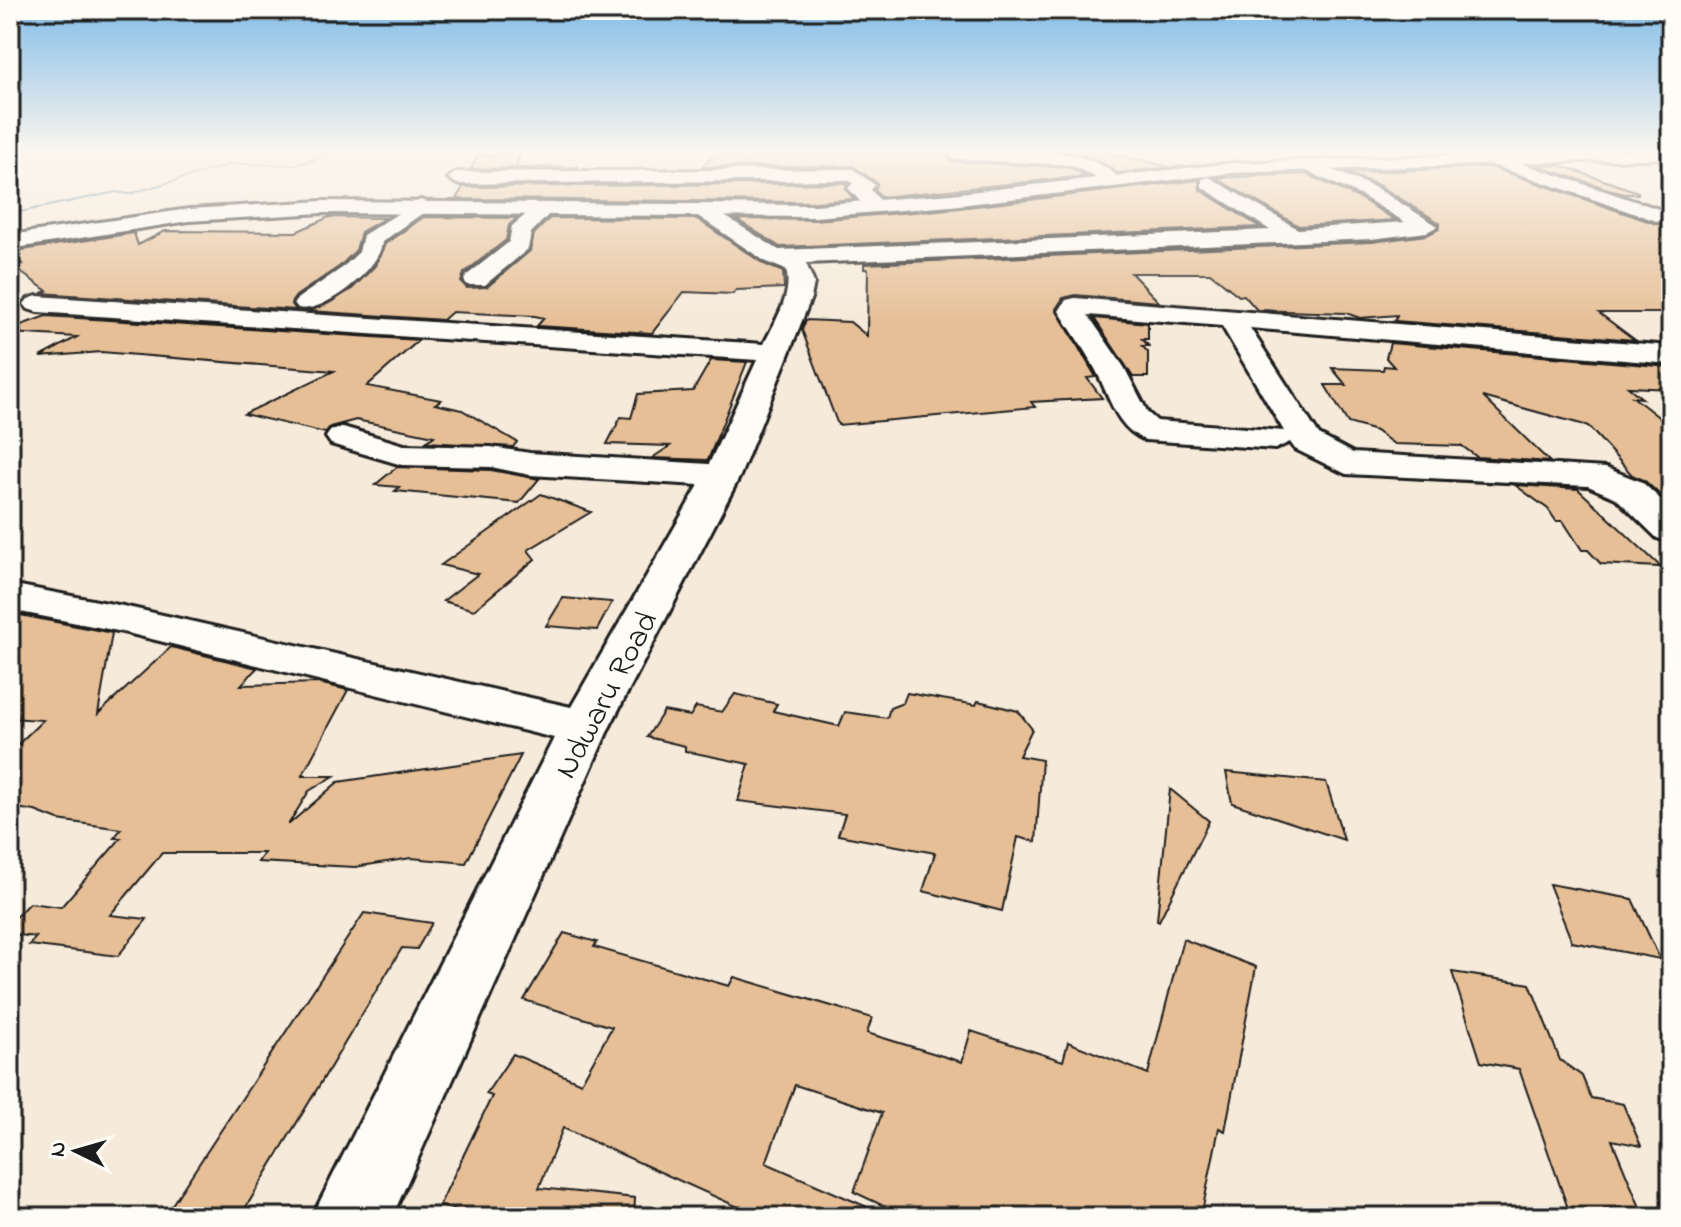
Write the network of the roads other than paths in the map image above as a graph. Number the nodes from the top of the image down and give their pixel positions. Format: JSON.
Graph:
{"nodes":[{"id":1,"x":347,"y":208,"type":"edge"},
{"id":2,"x":417,"y":208,"type":"edge"},
{"id":3,"x":489,"y":208,"type":"edge"},
{"id":4,"x":833,"y":208,"type":"edge"},
{"id":5,"x":1250,"y":208,"type":"edge"},
{"id":6,"x":1397,"y":208,"type":"edge"},
{"id":7,"x":1637,"y":208,"type":"edge"},
{"id":8,"x":543,"y":210,"type":"junction"},
{"id":9,"x":705,"y":212,"type":"junction"},
{"id":10,"x":1671,"y":220,"type":"edge"},
{"id":11,"x":1293,"y":235,"type":"junction"},
{"id":12,"x":10,"y":242,"type":"edge"},
{"id":13,"x":774,"y":257,"type":"junction"},
{"id":14,"x":476,"y":280,"type":"dead end"},
{"id":15,"x":307,"y":303,"type":"dead end"},
{"id":16,"x":37,"y":304,"type":"dead end"},
{"id":17,"x":1229,"y":316,"type":"junction"},
{"id":18,"x":776,"y":353,"type":"junction"},
{"id":19,"x":1671,"y":355,"type":"edge"},
{"id":20,"x":343,"y":437,"type":"dead end"},
{"id":21,"x":1275,"y":439,"type":"dead end"},
{"id":22,"x":722,"y":476,"type":"junction"},
{"id":23,"x":1671,"y":530,"type":"edge"},
{"id":24,"x":10,"y":597,"type":"edge"},
{"id":25,"x":584,"y":728,"type":"junction"},
{"id":26,"x":352,"y":1217,"type":"edge"}],
"edges":[{"from":1,"to":12,"type":"street"},
{"from":2,"to":15,"type":"street"},
{"from":3,"to":8,"type":"street"},
{"from":4,"to":9,"type":"street"},
{"from":5,"to":11,"type":"street"},
{"from":6,"to":11,"type":"street"},
{"from":7,"to":10,"type":"street"},
{"from":8,"to":9,"type":"street"},
{"from":8,"to":14,"type":"street"},
{"from":9,"to":13,"type":"street","name":"Ndwaru Road"},
{"from":11,"to":13,"type":"street"},
{"from":13,"to":18,"type":"street","name":"Ndwaru Road"},
{"from":16,"to":18,"type":"street"},
{"from":17,"to":19,"type":"street"},
{"from":17,"to":21,"type":"street"},
{"from":17,"to":23,"type":"street"},
{"from":18,"to":22,"type":"street","name":"Ndwaru Road"},
{"from":20,"to":22,"type":"street"},
{"from":22,"to":25,"type":"street","name":"Ndwaru Road"},
{"from":24,"to":25,"type":"street"},
{"from":25,"to":26,"type":"street","name":"Ndwaru Road"}]}
